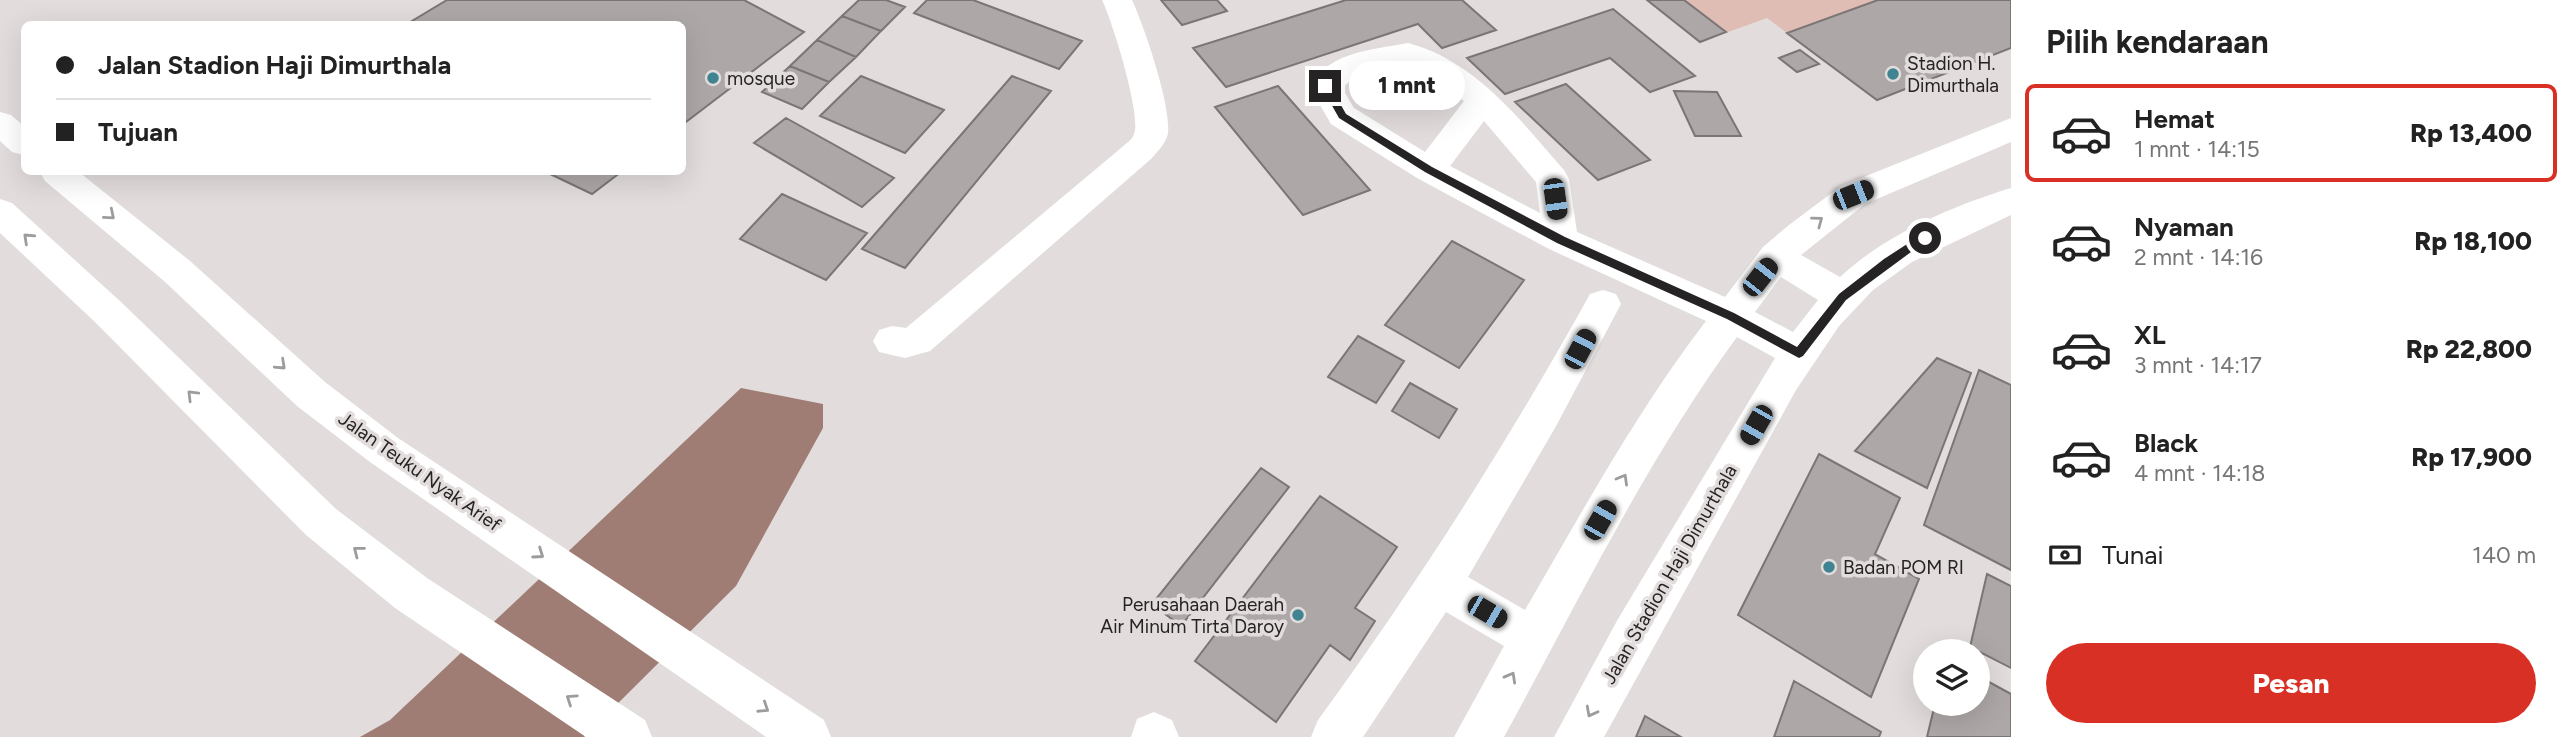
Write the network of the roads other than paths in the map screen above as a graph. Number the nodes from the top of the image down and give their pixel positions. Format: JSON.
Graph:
{"nodes":[{"id":1,"x":1117,"y":0,"type":"edge"},
{"id":2,"x":1483,"y":99,"type":"junction"},
{"id":3,"x":0,"y":123,"type":"edge"},
{"id":4,"x":21,"y":141,"type":"edge"},
{"id":5,"x":2003,"y":142,"type":"edge"},
{"id":6,"x":1429,"y":170,"type":"junction"},
{"id":7,"x":61,"y":175,"type":"edge"},
{"id":8,"x":2011,"y":201,"type":"edge"},
{"id":9,"x":0,"y":212,"type":"edge"},
{"id":10,"x":1561,"y":240,"type":"junction"},
{"id":11,"x":1776,"y":257,"type":"junction"},
{"id":12,"x":1843,"y":297,"type":"junction"},
{"id":13,"x":1603,"y":304,"type":"dead end"},
{"id":14,"x":1730,"y":316,"type":"junction"},
{"id":15,"x":892,"y":341,"type":"dead end"},
{"id":16,"x":1799,"y":353,"type":"junction"},
{"id":17,"x":1441,"y":585,"type":"junction"},
{"id":18,"x":1532,"y":638,"type":"junction"},
{"id":19,"x":628,"y":737,"type":"edge"},
{"id":20,"x":807,"y":737,"type":"edge"},
{"id":21,"x":1335,"y":737,"type":"edge"},
{"id":22,"x":1478,"y":737,"type":"edge"},
{"id":23,"x":1577,"y":737,"type":"edge"}],
"edges":[{"from":1,"to":15,"type":"main road"},
{"from":2,"to":6,"type":"main road"},
{"from":2,"to":6,"type":"main road"},
{"from":2,"to":10,"type":"main road"},
{"from":3,"to":4,"type":"main road"},
{"from":11,"to":5,"type":"main road","one_way":true},
{"from":6,"to":10,"type":"main road"},
{"from":7,"to":20,"type":"main road","name":"Jalan Teuku Nyak Arief","one_way":true},
{"from":8,"to":12,"type":"main road","name":"Jalan Stadion Haji Dimurthala"},
{"from":19,"to":9,"type":"main road","one_way":true},
{"from":10,"to":14,"type":"main road"},
{"from":11,"to":12,"type":"main road"},
{"from":11,"to":14,"type":"main road"},
{"from":12,"to":16,"type":"main road","name":"Jalan Stadion Haji Dimurthala"},
{"from":13,"to":17,"type":"main road"},
{"from":14,"to":16,"type":"main road"},
{"from":18,"to":14,"type":"main road","one_way":true},
{"from":16,"to":23,"type":"main road","name":"Jalan Stadion Haji Dimurthala","one_way":true},
{"from":17,"to":18,"type":"main road"},
{"from":17,"to":21,"type":"main road"},
{"from":22,"to":18,"type":"main road","one_way":true}]}
